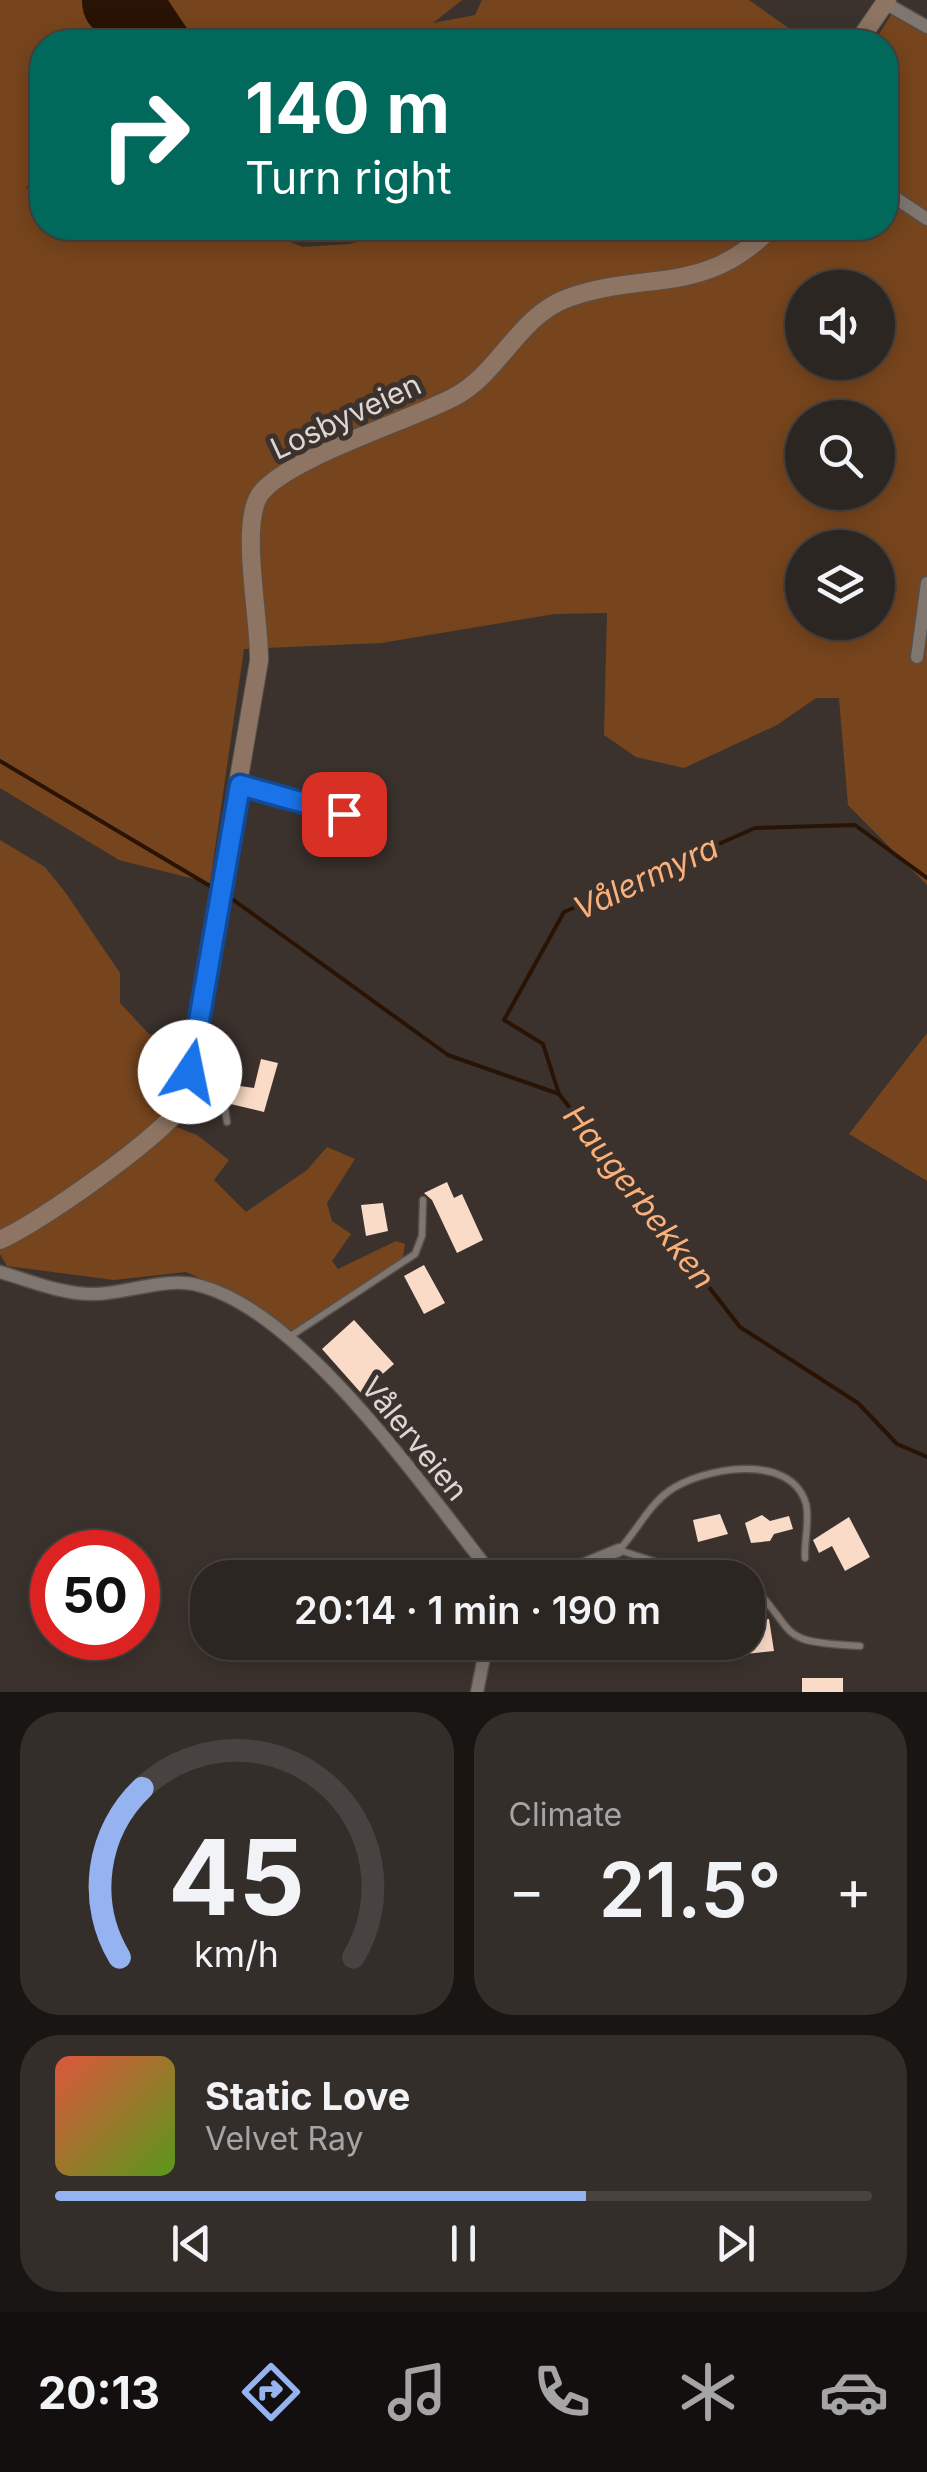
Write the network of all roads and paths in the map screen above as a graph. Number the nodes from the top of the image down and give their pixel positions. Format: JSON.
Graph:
{"nodes":[{"id":1,"x":886,"y":2,"type":"edge"},
{"id":2,"x":927,"y":26,"type":"edge"},
{"id":3,"x":866,"y":30,"type":"edge"},
{"id":4,"x":898,"y":199,"type":"edge"},
{"id":5,"x":927,"y":218,"type":"edge"},
{"id":6,"x":754,"y":240,"type":"edge"},
{"id":7,"x":927,"y":583,"type":"edge"},
{"id":8,"x":917,"y":657,"type":"dead end"},
{"id":9,"x":240,"y":785,"type":"junction"},
{"id":10,"x":344,"y":814,"type":"dead end"},
{"id":11,"x":183,"y":1104,"type":"junction"},
{"id":12,"x":227,"y":1122,"type":"dead end"},
{"id":13,"x":422,"y":1200,"type":"dead end"},
{"id":14,"x":0,"y":1240,"type":"edge"},
{"id":15,"x":0,"y":1272,"type":"edge"},
{"id":16,"x":289,"y":1337,"type":"junction"},
{"id":17,"x":620,"y":1550,"type":"junction"},
{"id":18,"x":805,"y":1558,"type":"dead end"},
{"id":19,"x":479,"y":1560,"type":"edge"},
{"id":20,"x":587,"y":1560,"type":"edge"},
{"id":21,"x":651,"y":1560,"type":"edge"},
{"id":22,"x":765,"y":1605,"type":"edge"},
{"id":23,"x":860,"y":1646,"type":"dead end"},
{"id":24,"x":484,"y":1660,"type":"edge"},
{"id":25,"x":478,"y":1692,"type":"edge"}],
"edges":[{"from":1,"to":2,"type":"street"},
{"from":1,"to":3,"type":"main road"},
{"from":4,"to":5,"type":"street"},
{"from":6,"to":9,"type":"main road","name":"Losbyveien"},
{"from":7,"to":8,"type":"street"},
{"from":9,"to":10,"type":"lane"},
{"from":9,"to":11,"type":"main road","name":"Losbyveien"},
{"from":11,"to":12,"type":"lane"},
{"from":11,"to":14,"type":"main road"},
{"from":13,"to":16,"type":"lane"},
{"from":15,"to":16,"type":"street","name":"Vålerveien"},
{"from":16,"to":19,"type":"street","name":"Vålerveien"},
{"from":17,"to":18,"type":"lane"},
{"from":17,"to":20,"type":"street"},
{"from":17,"to":21,"type":"lane"},
{"from":22,"to":23,"type":"lane"},
{"from":24,"to":25,"type":"street"}]}
